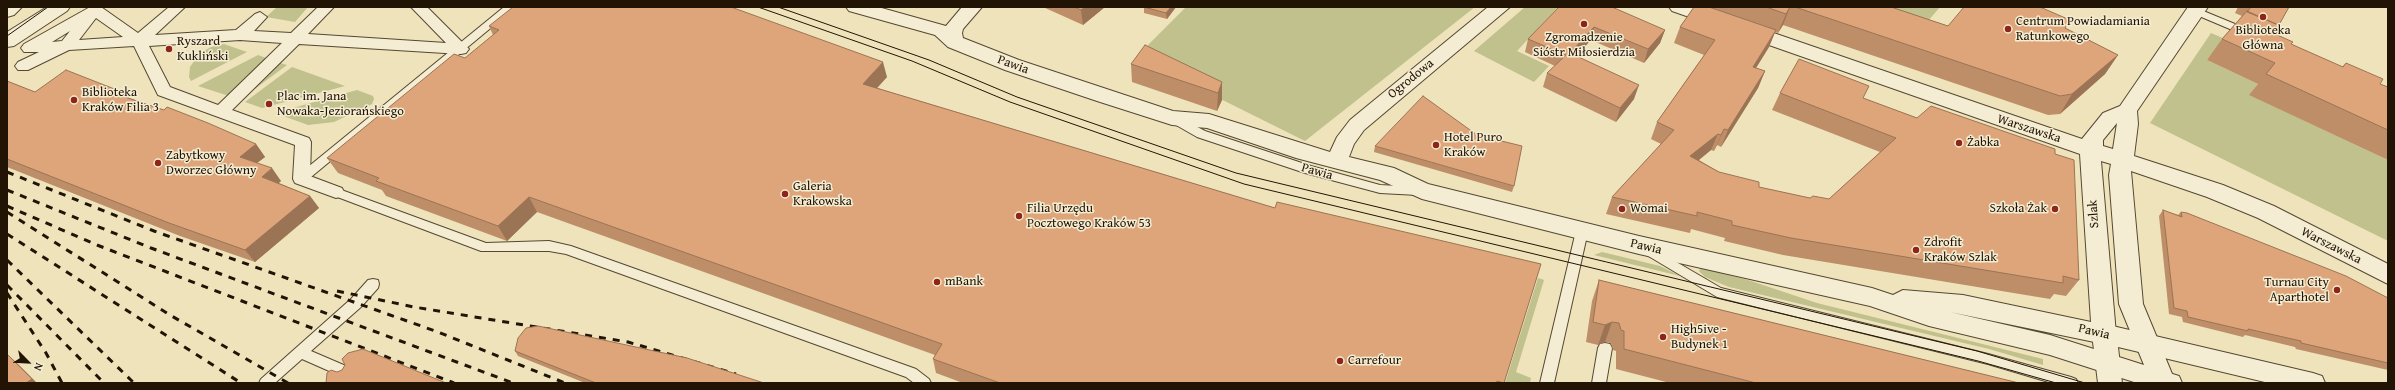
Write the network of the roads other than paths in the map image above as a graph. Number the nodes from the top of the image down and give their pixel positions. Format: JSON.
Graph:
{"nodes":[{"id":1,"x":12,"y":7,"type":"edge"},
{"id":2,"x":38,"y":7,"type":"edge"},
{"id":3,"x":49,"y":7,"type":"edge"},
{"id":4,"x":60,"y":7,"type":"edge"},
{"id":5,"x":178,"y":7,"type":"edge"},
{"id":6,"x":327,"y":7,"type":"edge"},
{"id":7,"x":418,"y":7,"type":"edge"},
{"id":8,"x":511,"y":7,"type":"edge"},
{"id":9,"x":856,"y":7,"type":"edge"},
{"id":10,"x":972,"y":7,"type":"edge"},
{"id":11,"x":1500,"y":7,"type":"edge"},
{"id":12,"x":1679,"y":7,"type":"edge"},
{"id":13,"x":97,"y":8,"type":"edge"},
{"id":14,"x":2197,"y":9,"type":"edge"},
{"id":15,"x":7,"y":11,"type":"edge"},
{"id":16,"x":260,"y":17,"type":"dead end"},
{"id":17,"x":7,"y":30,"type":"edge"},
{"id":18,"x":240,"y":35,"type":"junction"},
{"id":19,"x":7,"y":37,"type":"edge"},
{"id":20,"x":295,"y":38,"type":"junction"},
{"id":21,"x":2258,"y":38,"type":"edge"},
{"id":22,"x":7,"y":41,"type":"edge"},
{"id":23,"x":139,"y":41,"type":"junction"},
{"id":24,"x":955,"y":42,"type":"junction"},
{"id":25,"x":66,"y":46,"type":"junction"},
{"id":26,"x":461,"y":49,"type":"junction"},
{"id":27,"x":23,"y":66,"type":"dead end"},
{"id":28,"x":221,"y":111,"type":"junction"},
{"id":29,"x":2127,"y":111,"type":"junction"},
{"id":30,"x":2090,"y":149,"type":"junction"},
{"id":31,"x":2121,"y":159,"type":"junction"},
{"id":32,"x":1335,"y":169,"type":"junction"},
{"id":33,"x":300,"y":179,"type":"junction"},
{"id":34,"x":336,"y":192,"type":"joint"},
{"id":35,"x":1582,"y":231,"type":"junction"},
{"id":36,"x":1639,"y":245,"type":"junction"},
{"id":37,"x":2383,"y":271,"type":"edge"},
{"id":38,"x":373,"y":284,"type":"dead end"},
{"id":39,"x":1872,"y":297,"type":"junction"},
{"id":40,"x":2104,"y":334,"type":"junction"},
{"id":41,"x":2146,"y":345,"type":"junction"},
{"id":42,"x":1605,"y":348,"type":"dead end"},
{"id":43,"x":300,"y":352,"type":"junction"},
{"id":44,"x":341,"y":370,"type":"edge"},
{"id":45,"x":2109,"y":374,"type":"edge"},
{"id":46,"x":2165,"y":382,"type":"edge"},
{"id":47,"x":266,"y":383,"type":"edge"},
{"id":48,"x":924,"y":383,"type":"edge"},
{"id":49,"x":1546,"y":383,"type":"edge"},
{"id":50,"x":1599,"y":383,"type":"edge"},
{"id":51,"x":2071,"y":383,"type":"edge"},
{"id":52,"x":2313,"y":383,"type":"edge"}],
"edges":[{"from":1,"to":15,"type":"street"},
{"from":2,"to":17,"type":"street"},
{"from":3,"to":19,"type":"lane"},
{"from":4,"to":22,"type":"street"},
{"from":5,"to":23,"type":"street"},
{"from":6,"to":20,"type":"street"},
{"from":7,"to":26,"type":"street"},
{"from":8,"to":26,"type":"lane"},
{"from":9,"to":24,"type":"street","name":"Pawia"},
{"from":10,"to":24,"type":"street"},
{"from":11,"to":32,"type":"street","name":"Ogrodowa"},
{"from":12,"to":30,"type":"street","name":"Warszawska"},
{"from":13,"to":23,"type":"street"},
{"from":13,"to":25,"type":"street"},
{"from":13,"to":25,"type":"street"},
{"from":14,"to":21,"type":"lane"},
{"from":14,"to":29,"type":"street"},
{"from":16,"to":18,"type":"street"},
{"from":18,"to":20,"type":"street"},
{"from":18,"to":23,"type":"street"},
{"from":20,"to":26,"type":"street"},
{"from":20,"to":28,"type":"street"},
{"from":23,"to":25,"type":"street"},
{"from":23,"to":28,"type":"street"},
{"from":24,"to":32,"type":"street","name":"Pawia"},
{"from":25,"to":27,"type":"street"},
{"from":26,"to":33,"type":"lane"},
{"from":28,"to":33,"type":"street"},
{"from":29,"to":30,"type":"street","name":"Szlak"},
{"from":29,"to":31,"type":"street"},
{"from":30,"to":31,"type":"street","name":"Warszawska"},
{"from":30,"to":40,"type":"street","name":"Szlak"},
{"from":31,"to":37,"type":"street","name":"Warszawska"},
{"from":31,"to":41,"type":"street"},
{"from":32,"to":35,"type":"street","name":"Pawia"},
{"from":33,"to":34,"type":"street"},
{"from":34,"to":48,"type":"lane"},
{"from":35,"to":36,"type":"street","name":"Pawia"},
{"from":35,"to":49,"type":"lane"},
{"from":36,"to":39,"type":"street","name":"Pawia"},
{"from":36,"to":51,"type":"lane"},
{"from":38,"to":43,"type":"lane"},
{"from":39,"to":40,"type":"street","name":"Pawia"},
{"from":39,"to":45,"type":"street","name":"Pawia"},
{"from":40,"to":41,"type":"street","name":"Pawia"},
{"from":40,"to":45,"type":"street","name":"Szlak"},
{"from":41,"to":46,"type":"street"},
{"from":41,"to":52,"type":"street","name":"Pawia"},
{"from":42,"to":50,"type":"lane"},
{"from":43,"to":44,"type":"lane"},
{"from":43,"to":47,"type":"lane"},
{"from":45,"to":46,"type":"street","name":"Pawia"}]}
